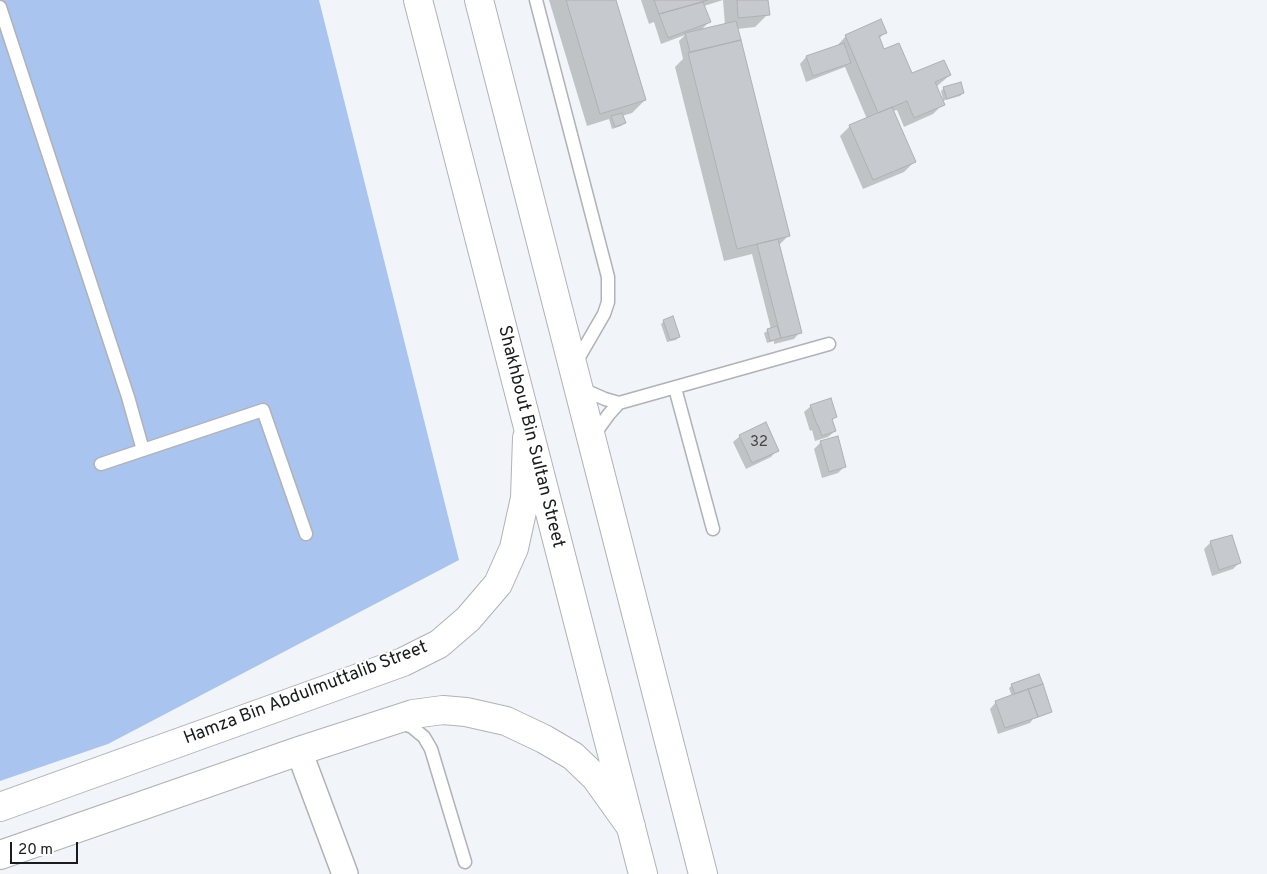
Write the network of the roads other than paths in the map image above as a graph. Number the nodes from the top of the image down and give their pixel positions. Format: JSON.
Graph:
{"nodes":[{"id":1,"x":418,"y":0,"type":"edge"},
{"id":2,"x":479,"y":0,"type":"edge"},
{"id":3,"x":536,"y":0,"type":"edge"},
{"id":4,"x":0,"y":7,"type":"edge"},
{"id":5,"x":829,"y":344,"type":"dead end"},
{"id":6,"x":576,"y":377,"type":"junction"},
{"id":7,"x":675,"y":388,"type":"junction"},
{"id":8,"x":619,"y":403,"type":"junction"},
{"id":9,"x":528,"y":429,"type":"junction"},
{"id":10,"x":592,"y":438,"type":"junction"},
{"id":11,"x":143,"y":450,"type":"junction"},
{"id":12,"x":101,"y":464,"type":"dead end"},
{"id":13,"x":713,"y":528,"type":"dead end"},
{"id":14,"x":306,"y":534,"type":"dead end"},
{"id":15,"x":395,"y":720,"type":"junction"},
{"id":16,"x":299,"y":751,"type":"junction"},
{"id":17,"x":0,"y":807,"type":"edge"},
{"id":18,"x":632,"y":829,"type":"junction"},
{"id":19,"x":0,"y":855,"type":"edge"},
{"id":20,"x":465,"y":862,"type":"dead end"},
{"id":21,"x":345,"y":874,"type":"edge"},
{"id":22,"x":643,"y":874,"type":"edge"},
{"id":23,"x":703,"y":874,"type":"edge"}],
"edges":[{"from":1,"to":9,"type":"main road","name":"Shakhbout Bin Sultan Street"},
{"from":2,"to":6,"type":"main road"},
{"from":3,"to":6,"type":"lane"},
{"from":4,"to":11,"type":"lane"},
{"from":5,"to":7,"type":"lane"},
{"from":6,"to":8,"type":"lane"},
{"from":6,"to":10,"type":"main road"},
{"from":7,"to":8,"type":"lane"},
{"from":7,"to":13,"type":"lane"},
{"from":8,"to":10,"type":"lane"},
{"from":9,"to":17,"type":"main road","name":"Hamza Bin Abdulmuttalib Street"},
{"from":9,"to":18,"type":"main road","name":"Shakhbout Bin Sultan Street"},
{"from":10,"to":23,"type":"main road"},
{"from":11,"to":12,"type":"lane"},
{"from":11,"to":14,"type":"lane"},
{"from":15,"to":16,"type":"main road"},
{"from":15,"to":18,"type":"main road"},
{"from":15,"to":20,"type":"lane"},
{"from":16,"to":19,"type":"main road"},
{"from":16,"to":21,"type":"street"},
{"from":18,"to":22,"type":"main road","name":"Shakhbout Bin Sultan Street"}]}
